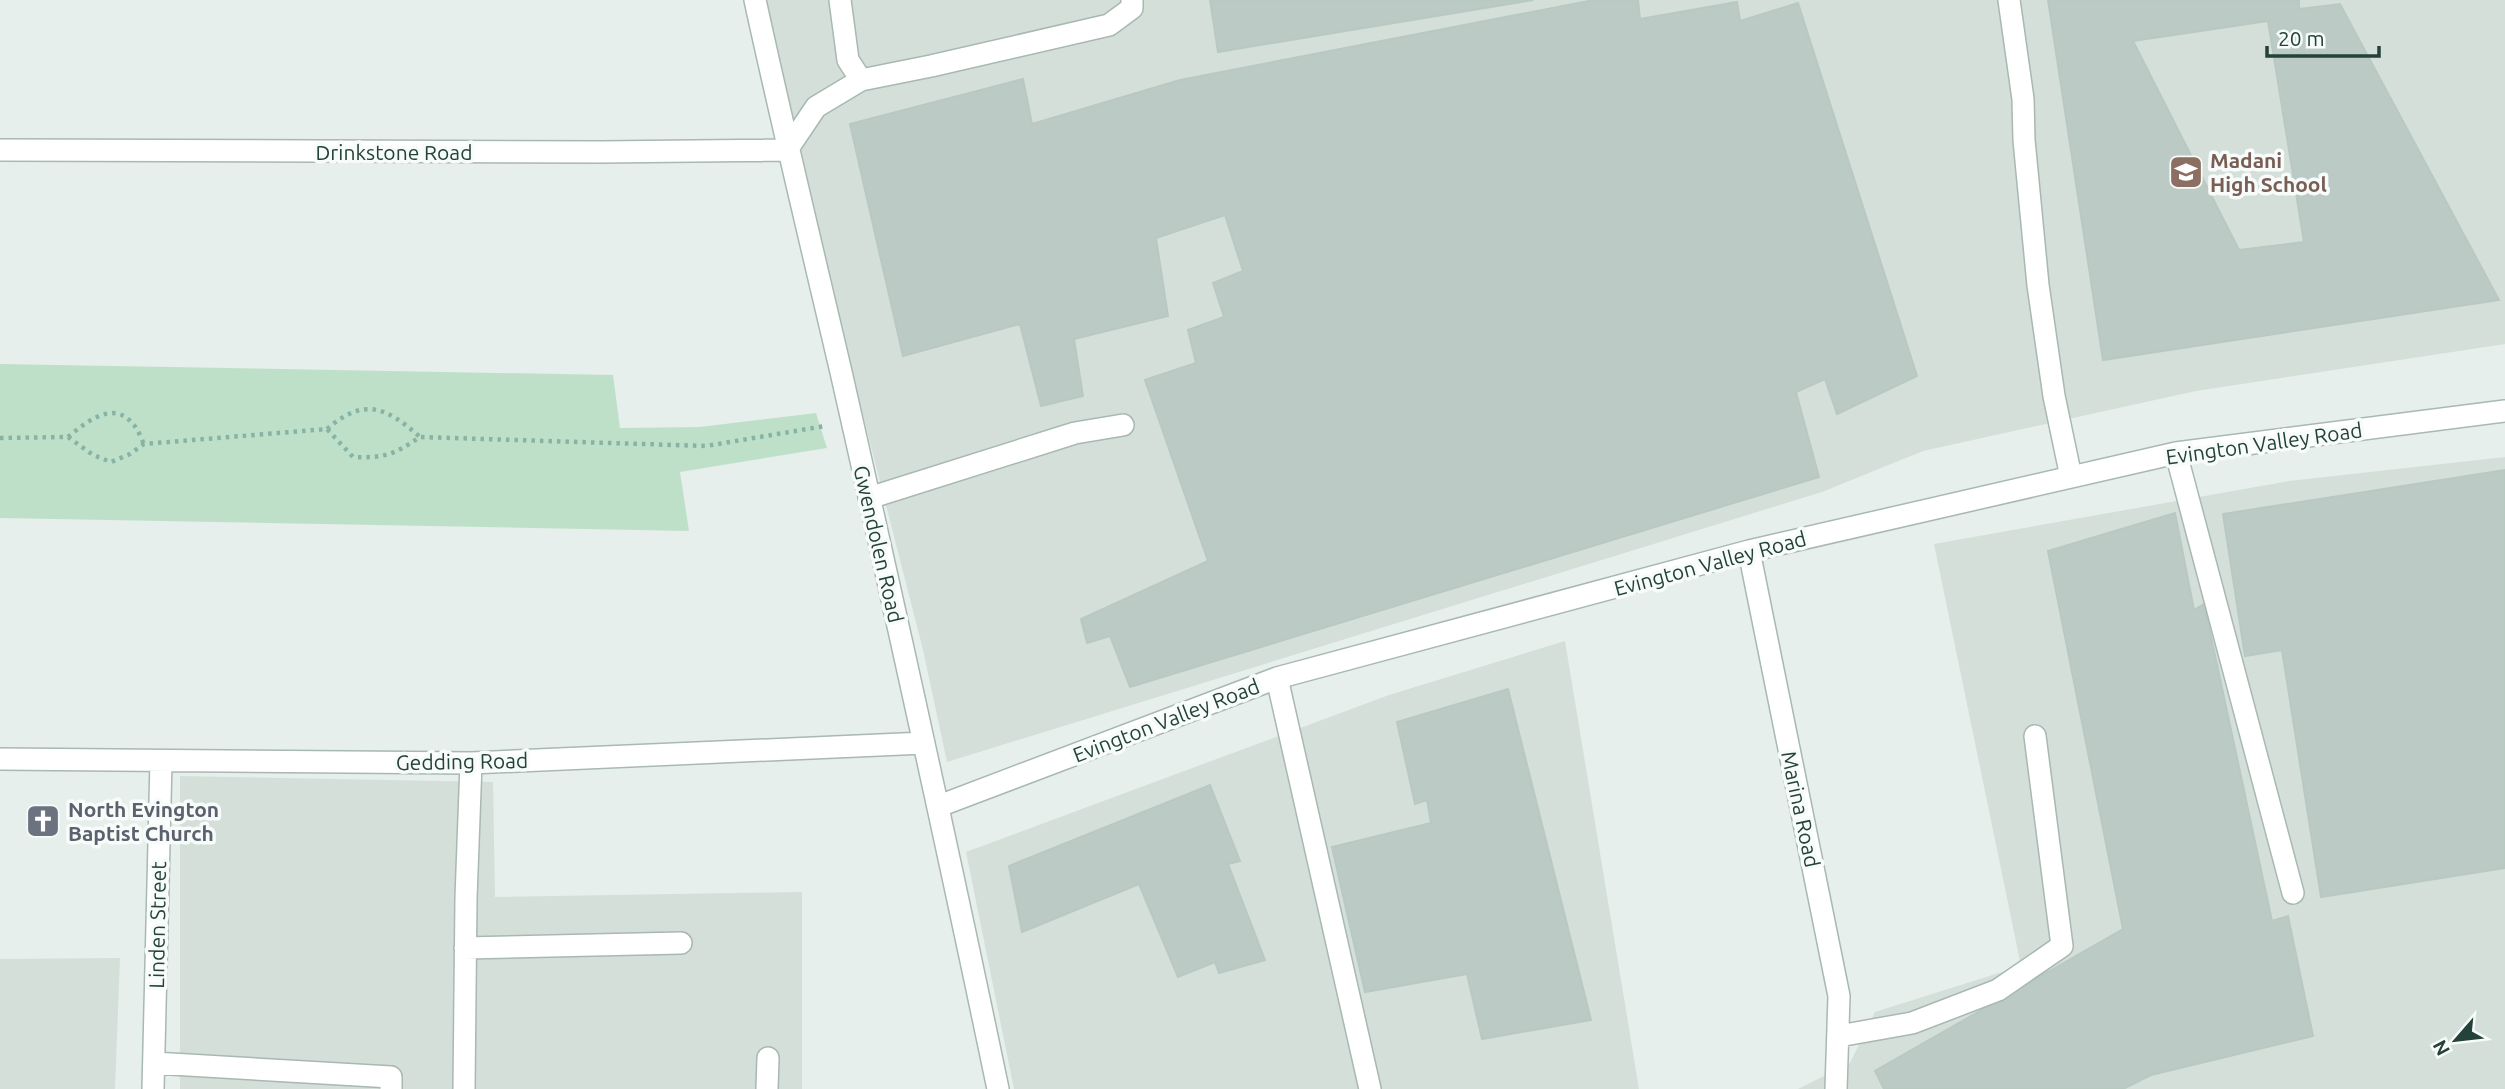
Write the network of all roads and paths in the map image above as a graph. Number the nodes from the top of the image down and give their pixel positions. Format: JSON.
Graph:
{"nodes":[{"id":1,"x":755,"y":0,"type":"edge"},
{"id":2,"x":840,"y":0,"type":"edge"},
{"id":3,"x":1132,"y":0,"type":"edge"},
{"id":4,"x":2009,"y":0,"type":"edge"},
{"id":5,"x":860,"y":79,"type":"junction"},
{"id":6,"x":0,"y":150,"type":"edge"},
{"id":7,"x":787,"y":150,"type":"junction"},
{"id":8,"x":2505,"y":411,"type":"edge"},
{"id":9,"x":852,"y":422,"type":"junction"},
{"id":10,"x":1123,"y":425,"type":"dead end"},
{"id":11,"x":327,"y":429,"type":"junction"},
{"id":12,"x":68,"y":437,"type":"junction"},
{"id":13,"x":420,"y":437,"type":"junction"},
{"id":14,"x":0,"y":438,"type":"edge"},
{"id":15,"x":145,"y":444,"type":"junction"},
{"id":16,"x":2176,"y":453,"type":"junction"},
{"id":17,"x":2071,"y":477,"type":"junction"},
{"id":18,"x":869,"y":498,"type":"junction"},
{"id":19,"x":1749,"y":551,"type":"junction"},
{"id":20,"x":1277,"y":678,"type":"junction"},
{"id":21,"x":2035,"y":736,"type":"dead end"},
{"id":22,"x":924,"y":743,"type":"junction"},
{"id":23,"x":0,"y":759,"type":"edge"},
{"id":24,"x":161,"y":761,"type":"junction"},
{"id":25,"x":471,"y":763,"type":"junction"},
{"id":26,"x":939,"y":806,"type":"junction"},
{"id":27,"x":2293,"y":893,"type":"dead end"},
{"id":28,"x":681,"y":943,"type":"dead end"},
{"id":29,"x":465,"y":948,"type":"junction"},
{"id":30,"x":1839,"y":1036,"type":"junction"},
{"id":31,"x":768,"y":1058,"type":"dead end"},
{"id":32,"x":154,"y":1063,"type":"junction"},
{"id":33,"x":1837,"y":1079,"type":"edge"},
{"id":34,"x":153,"y":1089,"type":"edge"},
{"id":35,"x":391,"y":1089,"type":"edge"},
{"id":36,"x":464,"y":1089,"type":"edge"},
{"id":37,"x":767,"y":1089,"type":"edge"},
{"id":38,"x":998,"y":1089,"type":"edge"},
{"id":39,"x":1370,"y":1089,"type":"edge"}],
"edges":[{"from":1,"to":7,"type":"street","name":"Gwendolen Road"},
{"from":2,"to":5,"type":"street"},
{"from":3,"to":5,"type":"street"},
{"from":4,"to":17,"type":"street"},
{"from":5,"to":7,"type":"street"},
{"from":6,"to":7,"type":"street","name":"Drinkstone Road"},
{"from":7,"to":9,"type":"street","name":"Gwendolen Road"},
{"from":8,"to":16,"type":"street","name":"Evington Valley Road"},
{"from":9,"to":13,"type":"path"},
{"from":9,"to":18,"type":"street","name":"Gwendolen Road"},
{"from":10,"to":18,"type":"street"},
{"from":11,"to":13,"type":"path"},
{"from":11,"to":13,"type":"path"},
{"from":11,"to":15,"type":"path"},
{"from":12,"to":14,"type":"path"},
{"from":12,"to":15,"type":"path"},
{"from":12,"to":15,"type":"path"},
{"from":16,"to":17,"type":"street","name":"Evington Valley Road"},
{"from":16,"to":27,"type":"street"},
{"from":17,"to":19,"type":"street","name":"Evington Valley Road"},
{"from":18,"to":22,"type":"street","name":"Gwendolen Road"},
{"from":19,"to":20,"type":"street","name":"Evington Valley Road"},
{"from":19,"to":30,"type":"street","name":"Marina Road"},
{"from":20,"to":26,"type":"street","name":"Evington Valley Road"},
{"from":20,"to":39,"type":"street"},
{"from":21,"to":30,"type":"street"},
{"from":22,"to":25,"type":"street","name":"Gedding Road"},
{"from":22,"to":26,"type":"street","name":"Gwendolen Road"},
{"from":23,"to":24,"type":"street","name":"Gedding Road"},
{"from":24,"to":25,"type":"street","name":"Gedding Road"},
{"from":24,"to":32,"type":"street","name":"Linden Street"},
{"from":25,"to":29,"type":"street"},
{"from":26,"to":38,"type":"street","name":"Gwendolen Road"},
{"from":28,"to":29,"type":"street"},
{"from":29,"to":36,"type":"street"},
{"from":30,"to":33,"type":"street","name":"Marina Road"},
{"from":31,"to":37,"type":"street"},
{"from":32,"to":34,"type":"street","name":"Linden Street"},
{"from":32,"to":35,"type":"street"}]}
